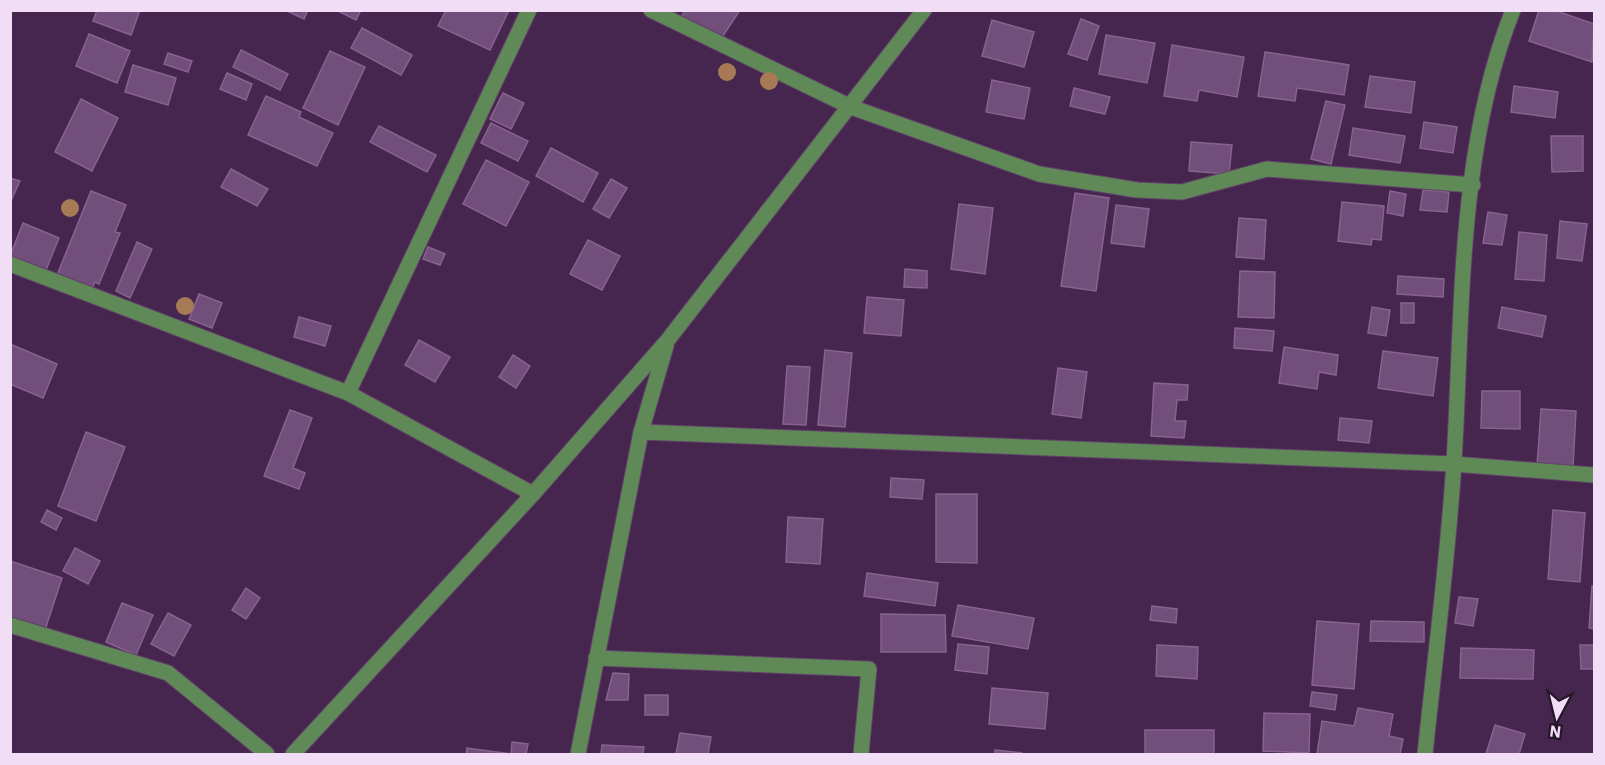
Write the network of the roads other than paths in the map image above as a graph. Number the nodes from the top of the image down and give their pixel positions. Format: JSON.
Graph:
{"nodes":[{"id":1,"x":528,"y":10,"type":"edge"},
{"id":2,"x":651,"y":10,"type":"edge"},
{"id":3,"x":924,"y":10,"type":"edge"},
{"id":4,"x":1513,"y":10,"type":"edge"},
{"id":5,"x":851,"y":107,"type":"junction"},
{"id":6,"x":1473,"y":185,"type":"junction"},
{"id":7,"x":10,"y":264,"type":"edge"},
{"id":8,"x":668,"y":340,"type":"junction"},
{"id":9,"x":348,"y":393,"type":"junction"},
{"id":10,"x":641,"y":432,"type":"junction"},
{"id":11,"x":1454,"y":464,"type":"junction"},
{"id":12,"x":1594,"y":475,"type":"edge"},
{"id":13,"x":533,"y":494,"type":"junction"},
{"id":14,"x":10,"y":625,"type":"edge"},
{"id":15,"x":596,"y":658,"type":"junction"},
{"id":16,"x":267,"y":754,"type":"edge"},
{"id":17,"x":293,"y":754,"type":"edge"},
{"id":18,"x":578,"y":754,"type":"edge"},
{"id":19,"x":861,"y":754,"type":"edge"},
{"id":20,"x":1425,"y":754,"type":"edge"}],
"edges":[{"from":1,"to":9,"type":"street"},
{"from":2,"to":5,"type":"street"},
{"from":3,"to":5,"type":"street"},
{"from":4,"to":6,"type":"street"},
{"from":5,"to":6,"type":"street"},
{"from":5,"to":8,"type":"street"},
{"from":6,"to":11,"type":"street"},
{"from":7,"to":9,"type":"street"},
{"from":8,"to":10,"type":"street"},
{"from":8,"to":13,"type":"street"},
{"from":9,"to":13,"type":"street"},
{"from":10,"to":11,"type":"street"},
{"from":10,"to":15,"type":"street"},
{"from":11,"to":12,"type":"street"},
{"from":11,"to":20,"type":"street"},
{"from":13,"to":17,"type":"street"},
{"from":14,"to":16,"type":"street"},
{"from":15,"to":18,"type":"street"},
{"from":15,"to":19,"type":"street"}]}
